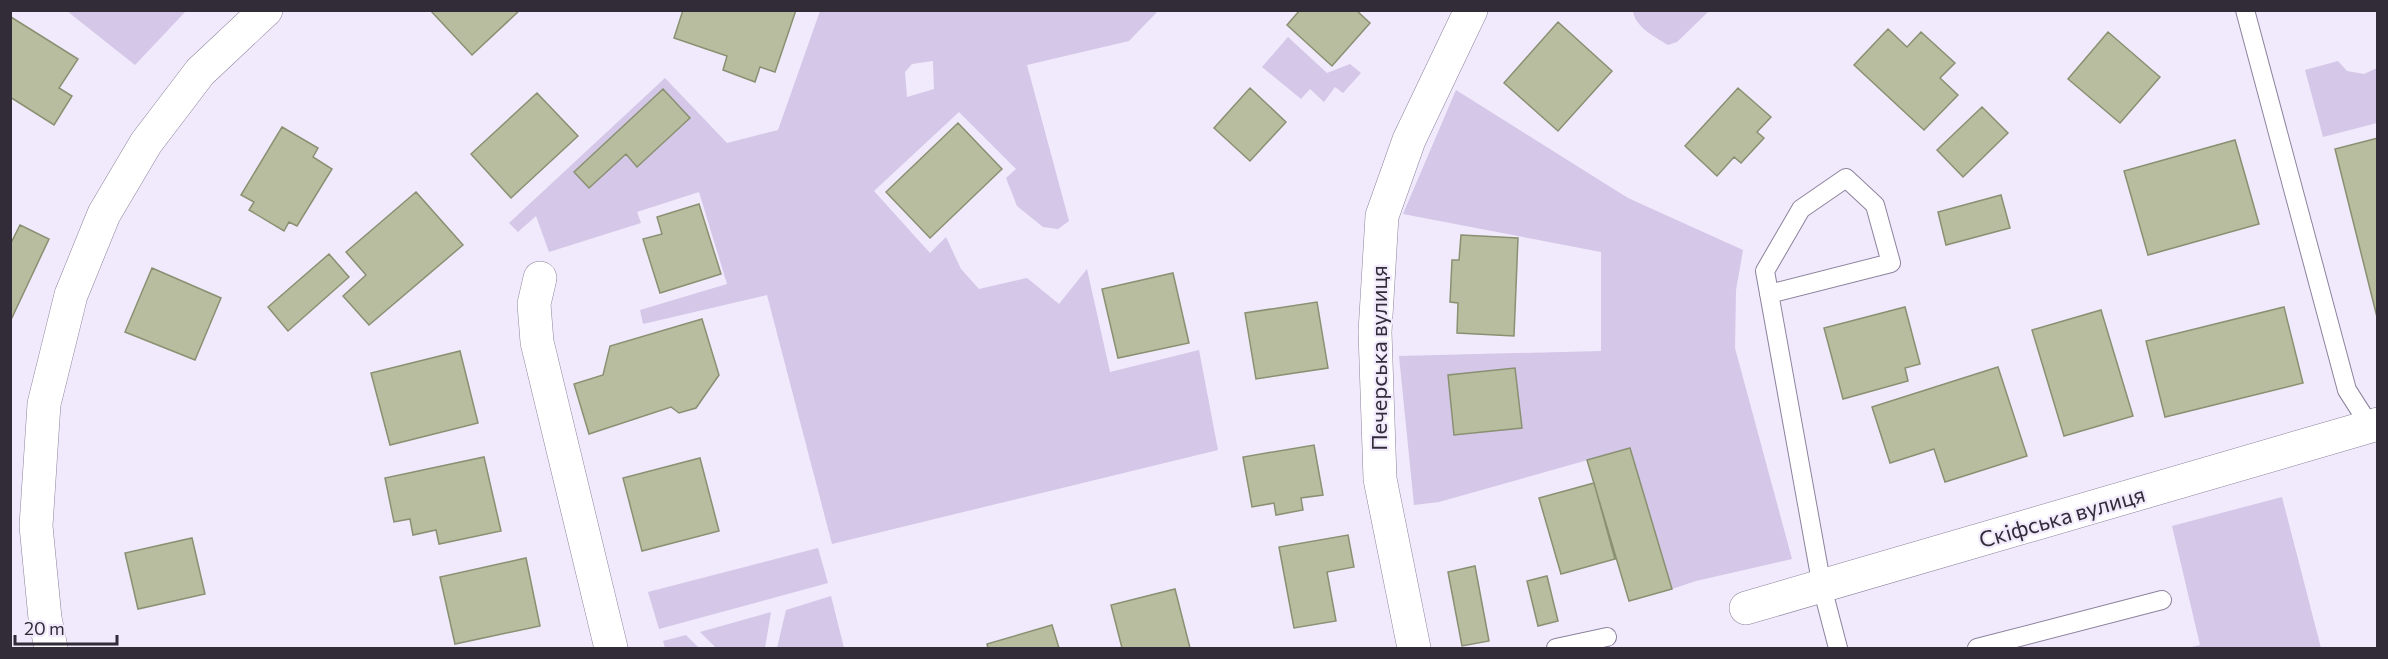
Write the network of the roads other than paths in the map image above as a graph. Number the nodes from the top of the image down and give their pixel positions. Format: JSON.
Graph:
{"nodes":[{"id":1,"x":266,"y":10,"type":"edge"},
{"id":2,"x":1471,"y":10,"type":"edge"},
{"id":3,"x":2245,"y":10,"type":"edge"},
{"id":4,"x":540,"y":278,"type":"dead end"},
{"id":5,"x":1769,"y":294,"type":"junction"},
{"id":6,"x":2374,"y":425,"type":"edge"},
{"id":7,"x":1822,"y":587,"type":"junction"},
{"id":8,"x":2162,"y":600,"type":"dead end"},
{"id":9,"x":1746,"y":608,"type":"dead end"},
{"id":10,"x":1607,"y":637,"type":"dead end"},
{"id":11,"x":51,"y":648,"type":"edge"},
{"id":12,"x":611,"y":648,"type":"edge"},
{"id":13,"x":1414,"y":648,"type":"edge"},
{"id":14,"x":1556,"y":648,"type":"edge"},
{"id":15,"x":1838,"y":648,"type":"edge"},
{"id":16,"x":1977,"y":648,"type":"edge"}],
"edges":[{"from":1,"to":11,"type":"street"},
{"from":2,"to":13,"type":"street","name":"Печерська вулиця"},
{"from":3,"to":6,"type":"lane"},
{"from":4,"to":12,"type":"street"},
{"from":5,"to":5,"type":"lane"},
{"from":5,"to":7,"type":"lane"},
{"from":6,"to":7,"type":"street","name":"Скіфська вулиця"},
{"from":7,"to":9,"type":"street","name":"Скіфська вулиця"},
{"from":7,"to":15,"type":"lane"},
{"from":8,"to":16,"type":"lane"},
{"from":10,"to":14,"type":"lane"}]}
